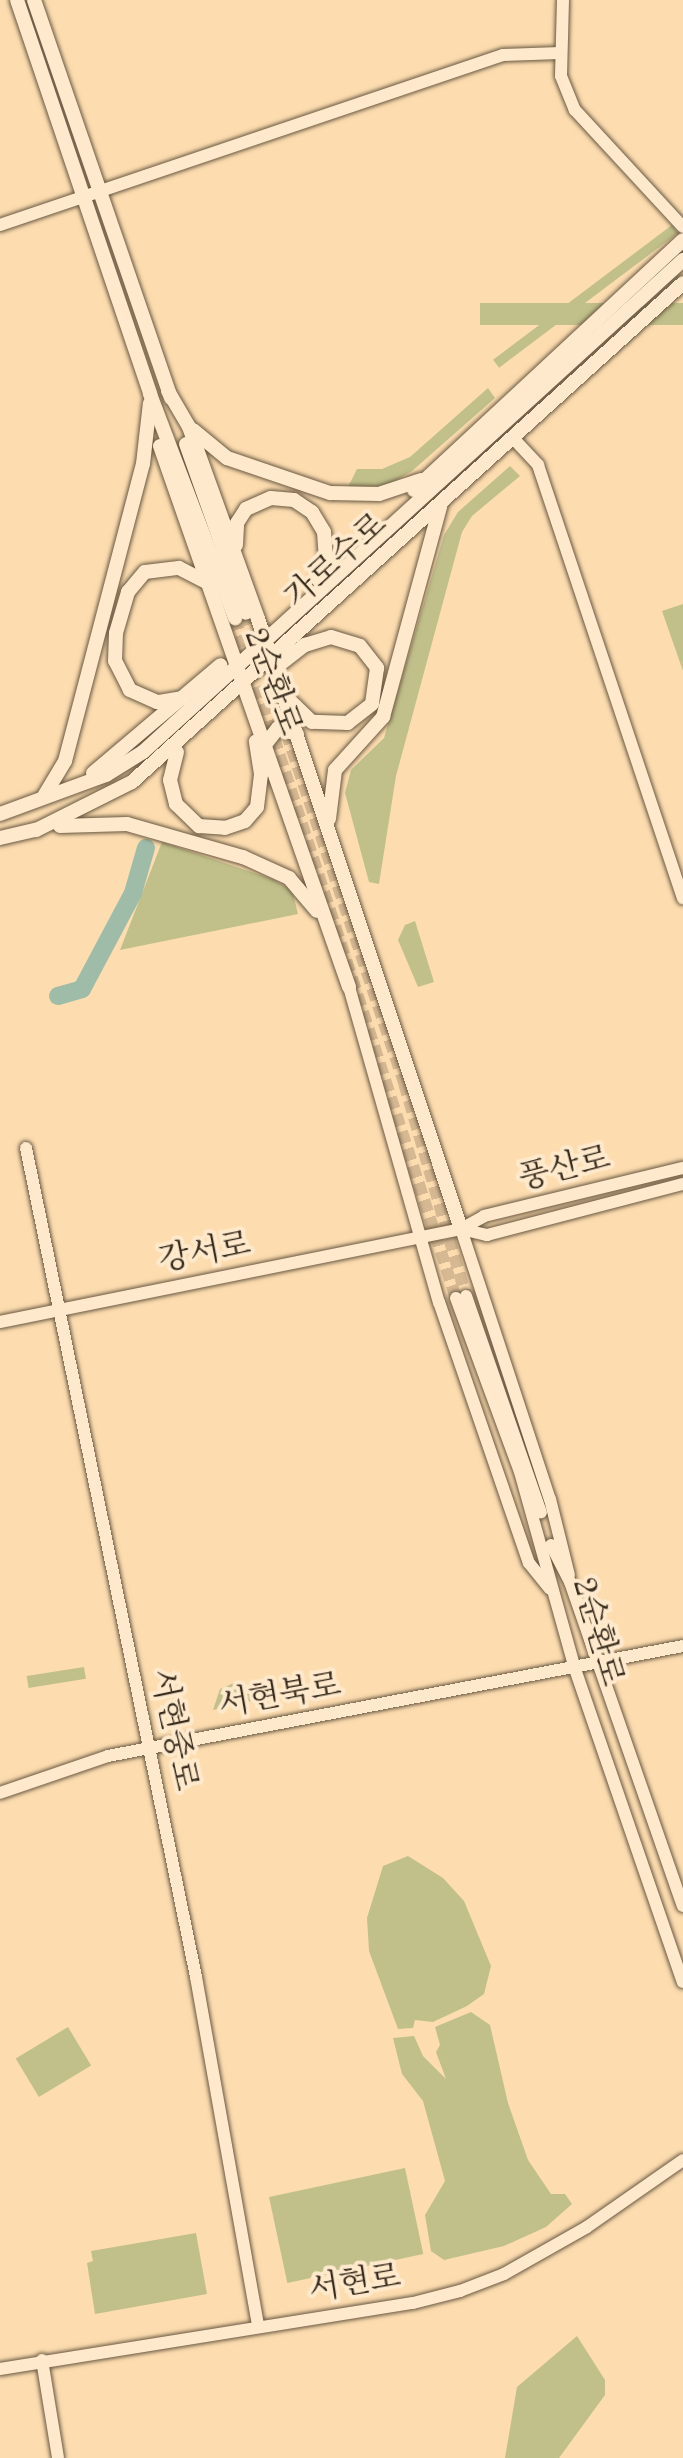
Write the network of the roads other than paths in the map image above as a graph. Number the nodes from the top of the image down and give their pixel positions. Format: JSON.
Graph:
{"nodes":[{"id":1,"x":17,"y":0,"type":"edge"},
{"id":2,"x":34,"y":0,"type":"edge"},
{"id":3,"x":563,"y":0,"type":"edge"},
{"id":4,"x":560,"y":53,"type":"junction"},
{"id":5,"x":93,"y":192,"type":"junction"},
{"id":6,"x":0,"y":225,"type":"edge"},
{"id":7,"x":683,"y":227,"type":"edge"},
{"id":8,"x":683,"y":240,"type":"edge"},
{"id":9,"x":683,"y":260,"type":"edge"},
{"id":10,"x":683,"y":283,"type":"edge"},
{"id":11,"x":168,"y":391,"type":"junction"},
{"id":12,"x":150,"y":394,"type":"junction"},
{"id":13,"x":189,"y":427,"type":"junction"},
{"id":14,"x":513,"y":438,"type":"junction"},
{"id":15,"x":429,"y":476,"type":"junction"},
{"id":16,"x":442,"y":504,"type":"junction"},
{"id":17,"x":242,"y":573,"type":"junction"},
{"id":18,"x":318,"y":578,"type":"junction"},
{"id":19,"x":206,"y":581,"type":"junction"},
{"id":20,"x":299,"y":608,"type":"junction"},
{"id":21,"x":312,"y":624,"type":"junction"},
{"id":22,"x":263,"y":634,"type":"junction"},
{"id":23,"x":295,"y":651,"type":"junction"},
{"id":24,"x":233,"y":661,"type":"junction"},
{"id":25,"x":273,"y":664,"type":"junction"},
{"id":26,"x":283,"y":693,"type":"junction"},
{"id":27,"x":246,"y":694,"type":"junction"},
{"id":28,"x":186,"y":697,"type":"junction"},
{"id":29,"x":297,"y":734,"type":"junction"},
{"id":30,"x":264,"y":746,"type":"junction"},
{"id":31,"x":177,"y":752,"type":"junction"},
{"id":32,"x":62,"y":792,"type":"junction"},
{"id":33,"x":36,"y":801,"type":"junction"},
{"id":34,"x":0,"y":814,"type":"edge"},
{"id":35,"x":328,"y":827,"type":"junction"},
{"id":36,"x":36,"y":830,"type":"junction"},
{"id":37,"x":0,"y":841,"type":"edge"},
{"id":38,"x":683,"y":898,"type":"edge"},
{"id":39,"x":349,"y":987,"type":"junction"},
{"id":40,"x":26,"y":1148,"type":"dead end"},
{"id":41,"x":683,"y":1168,"type":"edge"},
{"id":42,"x":683,"y":1184,"type":"edge"},
{"id":43,"x":461,"y":1229,"type":"junction"},
{"id":44,"x":421,"y":1237,"type":"junction"},
{"id":45,"x":58,"y":1310,"type":"junction"},
{"id":46,"x":0,"y":1322,"type":"edge"},
{"id":47,"x":570,"y":1582,"type":"junction"},
{"id":48,"x":552,"y":1591,"type":"junction"},
{"id":49,"x":683,"y":1646,"type":"edge"},
{"id":50,"x":598,"y":1664,"type":"junction"},
{"id":51,"x":575,"y":1669,"type":"junction"},
{"id":52,"x":149,"y":1748,"type":"junction"},
{"id":53,"x":0,"y":1793,"type":"edge"},
{"id":54,"x":683,"y":1906,"type":"edge"},
{"id":55,"x":683,"y":1982,"type":"edge"},
{"id":56,"x":683,"y":2160,"type":"edge"},
{"id":57,"x":258,"y":2326,"type":"junction"},
{"id":58,"x":42,"y":2360,"type":"junction"},
{"id":59,"x":0,"y":2369,"type":"edge"},
{"id":60,"x":58,"y":2458,"type":"edge"}],
"edges":[{"from":1,"to":5,"type":"main road","name":"2순환로"},
{"from":2,"to":5,"type":"main road","name":"2순환로"},
{"from":3,"to":4,"type":"street"},
{"from":4,"to":5,"type":"street"},
{"from":4,"to":7,"type":"street"},
{"from":5,"to":6,"type":"street"},
{"from":5,"to":11,"type":"main road","name":"2순환로"},
{"from":5,"to":12,"type":"main road","name":"2순환로"},
{"from":8,"to":15,"type":"main road","name":"가로수로"},
{"from":9,"to":20,"type":"main road","name":"가로수로"},
{"from":10,"to":14,"type":"main road","name":"가로수로"},
{"from":11,"to":12,"type":"main road","name":"2순환로"},
{"from":11,"to":13,"type":"main road","name":"2순환로"},
{"from":12,"to":19,"type":"main road","name":"2순환로"},
{"from":12,"to":33,"type":"main road"},
{"from":13,"to":15,"type":"main road"},
{"from":13,"to":17,"type":"main road","name":"2순환로"},
{"from":14,"to":16,"type":"main road","name":"가로수로"},
{"from":14,"to":38,"type":"street"},
{"from":15,"to":18,"type":"main road","name":"가로수로"},
{"from":16,"to":21,"type":"main road","name":"가로수로"},
{"from":16,"to":35,"type":"main road"},
{"from":17,"to":18,"type":"main road"},
{"from":17,"to":22,"type":"main road","name":"2순환로"},
{"from":18,"to":22,"type":"main road","name":"가로수로"},
{"from":19,"to":24,"type":"main road","name":"2순환로"},
{"from":19,"to":28,"type":"main road"},
{"from":20,"to":21,"type":"main road"},
{"from":20,"to":22,"type":"main road","name":"가로수로"},
{"from":21,"to":23,"type":"main road"},
{"from":21,"to":25,"type":"main road","name":"가로수로"},
{"from":22,"to":24,"type":"main road","name":"가로수로"},
{"from":22,"to":25,"type":"main road","name":"2순환로"},
{"from":23,"to":25,"type":"main road"},
{"from":23,"to":26,"type":"main road"},
{"from":24,"to":27,"type":"main road","name":"2순환로"},
{"from":24,"to":28,"type":"main road"},
{"from":24,"to":32,"type":"main road","name":"가로수로"},
{"from":25,"to":26,"type":"main road","name":"2순환로"},
{"from":25,"to":27,"type":"main road","name":"가로수로"},
{"from":26,"to":29,"type":"main road","name":"2순환로"},
{"from":27,"to":30,"type":"main road","name":"2순환로"},
{"from":27,"to":31,"type":"main road"},
{"from":27,"to":31,"type":"main road"},
{"from":27,"to":36,"type":"main road","name":"가로수로"},
{"from":28,"to":32,"type":"main road"},
{"from":29,"to":30,"type":"main road"},
{"from":29,"to":35,"type":"main road","name":"2순환로"},
{"from":30,"to":39,"type":"main road","name":"2순환로"},
{"from":31,"to":36,"type":"main road"},
{"from":32,"to":33,"type":"main road","name":"가로수로"},
{"from":33,"to":34,"type":"main road","name":"가로수로"},
{"from":35,"to":43,"type":"main road","name":"2순환로"},
{"from":36,"to":37,"type":"main road"},
{"from":36,"to":39,"type":"main road"},
{"from":39,"to":44,"type":"street"},
{"from":40,"to":45,"type":"street","name":"서현중로"},
{"from":41,"to":43,"type":"street","name":"풍산로"},
{"from":42,"to":43,"type":"street","name":"풍산로"},
{"from":43,"to":44,"type":"street","name":"풍산로"},
{"from":43,"to":47,"type":"street"},
{"from":44,"to":45,"type":"street","name":"강서로"},
{"from":44,"to":48,"type":"street"},
{"from":45,"to":46,"type":"street","name":"강서로"},
{"from":45,"to":52,"type":"street","name":"서현중로"},
{"from":47,"to":48,"type":"street","name":"2순환로"},
{"from":47,"to":50,"type":"street","name":"2순환로"},
{"from":48,"to":51,"type":"street","name":"2순환로"},
{"from":49,"to":50,"type":"street","name":"서현북로"},
{"from":50,"to":51,"type":"street","name":"서현북로"},
{"from":50,"to":54,"type":"street","name":"2순환로"},
{"from":51,"to":52,"type":"street","name":"서현북로"},
{"from":51,"to":55,"type":"street","name":"2순환로"},
{"from":52,"to":53,"type":"street","name":"서현북로"},
{"from":52,"to":57,"type":"street","name":"서현중로"},
{"from":56,"to":57,"type":"street","name":"서현로"},
{"from":57,"to":58,"type":"street","name":"서현로"},
{"from":58,"to":59,"type":"street","name":"서현로"},
{"from":58,"to":60,"type":"street"}]}
